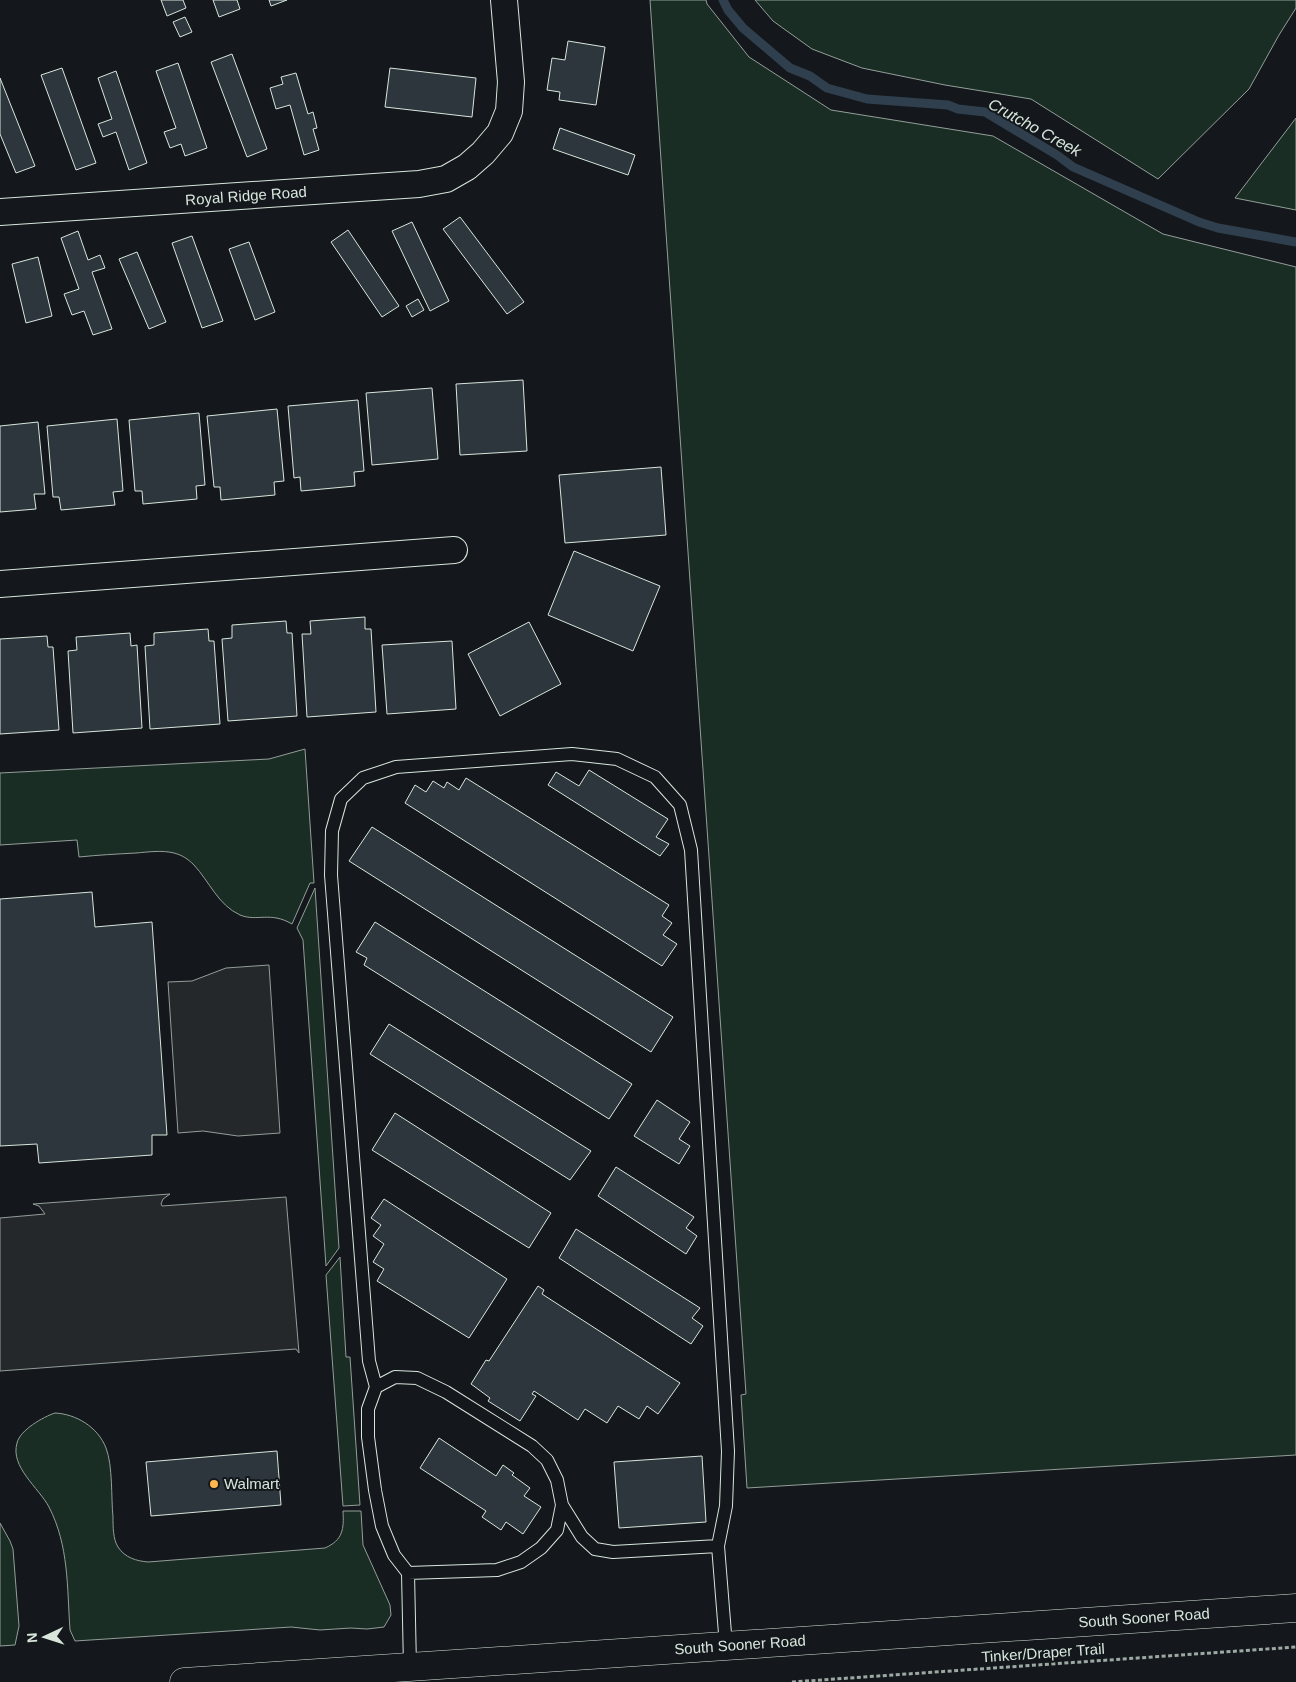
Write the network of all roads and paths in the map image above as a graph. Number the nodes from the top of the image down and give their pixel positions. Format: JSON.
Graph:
{"nodes":[{"id":1,"x":504,"y":0,"type":"edge"},
{"id":2,"x":0,"y":212,"type":"edge"},
{"id":3,"x":454,"y":550,"type":"dead end"},
{"id":4,"x":0,"y":584,"type":"edge"},
{"id":5,"x":376,"y":1387,"type":"junction"},
{"id":6,"x":562,"y":1505,"type":"junction"},
{"id":7,"x":718,"y":1546,"type":"junction"},
{"id":8,"x":408,"y":1574,"type":"junction"},
{"id":9,"x":1296,"y":1608,"type":"edge"},
{"id":10,"x":726,"y":1646,"type":"junction"},
{"id":11,"x":1296,"y":1647,"type":"edge"},
{"id":12,"x":410,"y":1667,"type":"junction"},
{"id":13,"x":184,"y":1682,"type":"edge"},
{"id":14,"x":792,"y":1682,"type":"edge"}],
"edges":[{"from":1,"to":2,"type":"street","name":"Royal Ridge Road"},
{"from":3,"to":4,"type":"street"},
{"from":5,"to":6,"type":"lane"},
{"from":5,"to":7,"type":"lane"},
{"from":5,"to":8,"type":"lane"},
{"from":6,"to":7,"type":"lane"},
{"from":6,"to":8,"type":"lane"},
{"from":7,"to":10,"type":"lane"},
{"from":8,"to":12,"type":"lane"},
{"from":9,"to":10,"type":"main road","name":"South Sooner Road"},
{"from":10,"to":12,"type":"main road","name":"South Sooner Road"},
{"from":11,"to":14,"type":"path","name":"Tinker/Draper Trail"},
{"from":12,"to":13,"type":"main road","name":"South Sooner Road"}]}
